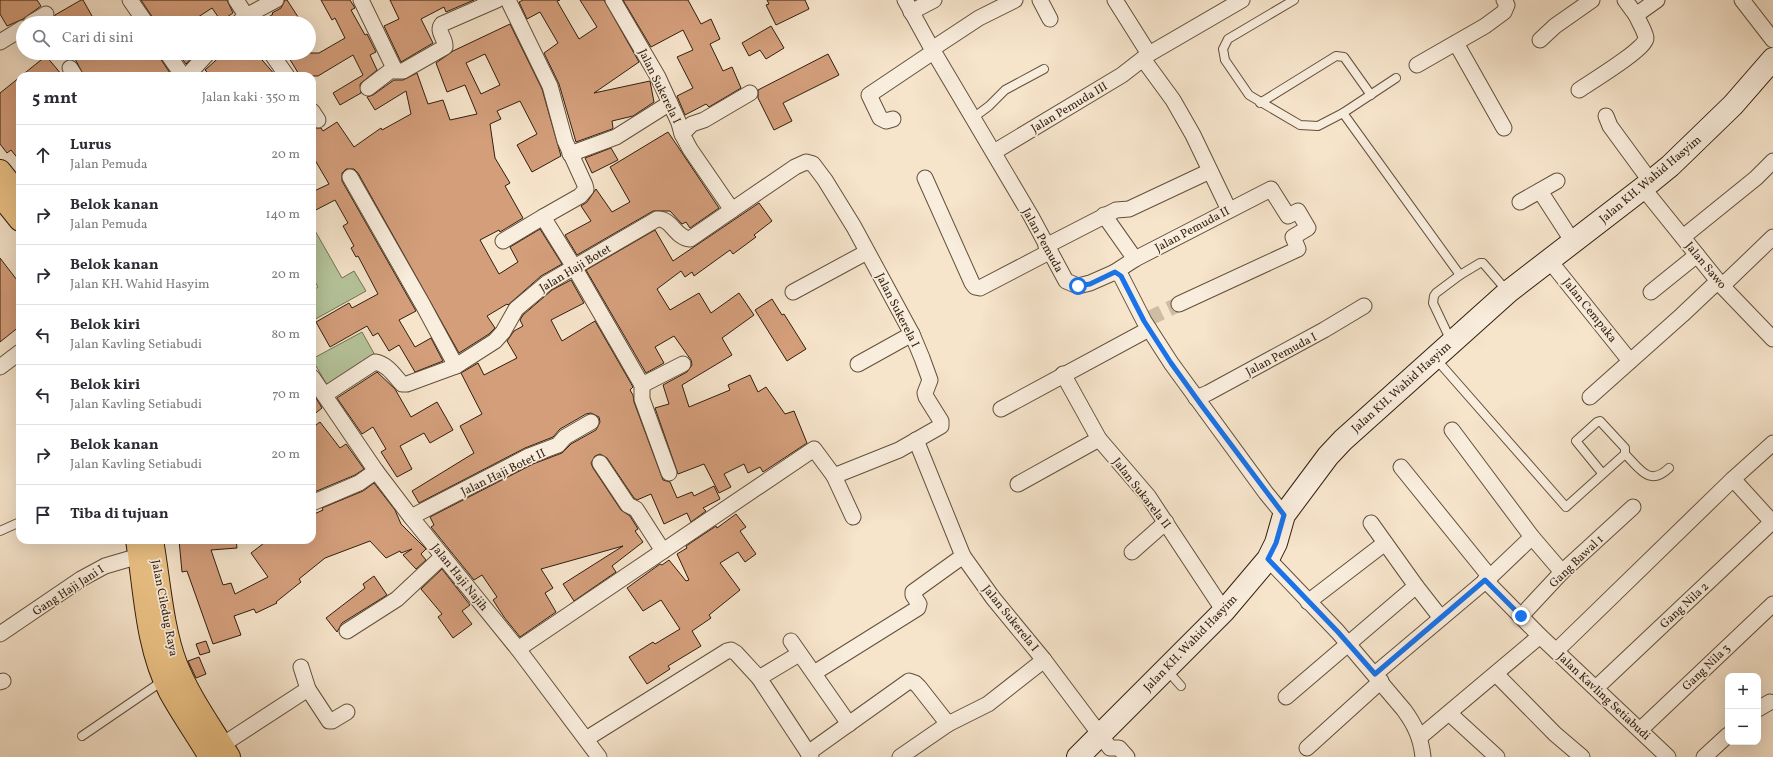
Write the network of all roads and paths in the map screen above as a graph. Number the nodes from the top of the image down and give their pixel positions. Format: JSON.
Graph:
{"nodes":[{"id":1,"x":130,"y":0,"type":"edge"},
{"id":2,"x":236,"y":0,"type":"edge"},
{"id":3,"x":276,"y":0,"type":"edge"},
{"id":4,"x":362,"y":0,"type":"edge"},
{"id":5,"x":479,"y":0,"type":"edge"},
{"id":6,"x":498,"y":0,"type":"edge"},
{"id":7,"x":508,"y":0,"type":"edge"},
{"id":8,"x":613,"y":0,"type":"edge"},
{"id":9,"x":934,"y":0,"type":"edge"},
{"id":10,"x":1015,"y":0,"type":"edge"},
{"id":11,"x":1040,"y":0,"type":"edge"},
{"id":12,"x":1116,"y":0,"type":"edge"},
{"id":13,"x":1242,"y":0,"type":"edge"},
{"id":14,"x":1294,"y":0,"type":"edge"},
{"id":15,"x":1504,"y":0,"type":"edge"},
{"id":16,"x":1592,"y":0,"type":"edge"},
{"id":17,"x":1625,"y":0,"type":"edge"},
{"id":18,"x":1657,"y":0,"type":"edge"},
{"id":19,"x":1742,"y":0,"type":"edge"},
{"id":20,"x":1754,"y":0,"type":"edge"},
{"id":21,"x":908,"y":6,"type":"edge"},
{"id":22,"x":46,"y":14,"type":"dead end"},
{"id":23,"x":461,"y":15,"type":"junction"},
{"id":24,"x":1636,"y":15,"type":"junction"},
{"id":25,"x":43,"y":16,"type":"edge"},
{"id":26,"x":141,"y":16,"type":"edge"},
{"id":27,"x":243,"y":16,"type":"edge"},
{"id":28,"x":252,"y":16,"type":"edge"},
{"id":29,"x":1050,"y":19,"type":"dead end"},
{"id":30,"x":1773,"y":27,"type":"edge"},
{"id":31,"x":16,"y":32,"type":"edge"},
{"id":32,"x":1540,"y":40,"type":"dead end"},
{"id":33,"x":1773,"y":40,"type":"edge"},
{"id":34,"x":0,"y":42,"type":"edge"},
{"id":35,"x":1456,"y":43,"type":"junction"},
{"id":36,"x":932,"y":50,"type":"junction"},
{"id":37,"x":1146,"y":56,"type":"junction"},
{"id":38,"x":1773,"y":59,"type":"edge"},
{"id":39,"x":172,"y":60,"type":"edge"},
{"id":40,"x":202,"y":60,"type":"edge"},
{"id":41,"x":277,"y":60,"type":"edge"},
{"id":42,"x":1417,"y":66,"type":"dead end"},
{"id":43,"x":394,"y":68,"type":"junction"},
{"id":44,"x":1044,"y":69,"type":"dead end"},
{"id":45,"x":180,"y":72,"type":"edge"},
{"id":46,"x":191,"y":72,"type":"edge"},
{"id":47,"x":285,"y":72,"type":"edge"},
{"id":48,"x":1396,"y":78,"type":"dead end"},
{"id":49,"x":368,"y":88,"type":"dead end"},
{"id":50,"x":1579,"y":90,"type":"dead end"},
{"id":51,"x":750,"y":93,"type":"dead end"},
{"id":52,"x":1371,"y":95,"type":"junction"},
{"id":53,"x":670,"y":103,"type":"junction"},
{"id":54,"x":1260,"y":103,"type":"junction"},
{"id":55,"x":1343,"y":113,"type":"junction"},
{"id":56,"x":1606,"y":116,"type":"dead end"},
{"id":57,"x":973,"y":118,"type":"junction"},
{"id":58,"x":893,"y":119,"type":"dead end"},
{"id":59,"x":1504,"y":128,"type":"dead end"},
{"id":60,"x":682,"y":134,"type":"junction"},
{"id":61,"x":994,"y":152,"type":"junction"},
{"id":62,"x":570,"y":154,"type":"junction"},
{"id":63,"x":1773,"y":161,"type":"edge"},
{"id":64,"x":0,"y":171,"type":"edge"},
{"id":65,"x":1210,"y":171,"type":"junction"},
{"id":66,"x":350,"y":177,"type":"dead end"},
{"id":67,"x":925,"y":178,"type":"dead end"},
{"id":68,"x":1557,"y":181,"type":"dead end"},
{"id":69,"x":1647,"y":185,"type":"junction"},
{"id":70,"x":16,"y":191,"type":"edge"},
{"id":71,"x":1540,"y":191,"type":"junction"},
{"id":72,"x":0,"y":195,"type":"edge"},
{"id":73,"x":1520,"y":202,"type":"dead end"},
{"id":74,"x":732,"y":210,"type":"junction"},
{"id":75,"x":1229,"y":210,"type":"junction"},
{"id":76,"x":16,"y":215,"type":"edge"},
{"id":77,"x":1104,"y":215,"type":"junction"},
{"id":78,"x":543,"y":217,"type":"junction"},
{"id":79,"x":1773,"y":236,"type":"edge"},
{"id":80,"x":1683,"y":237,"type":"junction"},
{"id":81,"x":503,"y":242,"type":"dead end"},
{"id":82,"x":1573,"y":242,"type":"junction"},
{"id":83,"x":1047,"y":249,"type":"junction"},
{"id":84,"x":867,"y":252,"type":"junction"},
{"id":85,"x":1697,"y":255,"type":"junction"},
{"id":86,"x":1135,"y":259,"type":"junction"},
{"id":87,"x":1549,"y":260,"type":"junction"},
{"id":88,"x":574,"y":267,"type":"junction"},
{"id":89,"x":1115,"y":272,"type":"junction"},
{"id":90,"x":1460,"y":275,"type":"junction"},
{"id":91,"x":1720,"y":283,"type":"junction"},
{"id":92,"x":793,"y":292,"type":"dead end"},
{"id":93,"x":1508,"y":292,"type":"junction"},
{"id":94,"x":1651,"y":292,"type":"dead end"},
{"id":95,"x":1179,"y":304,"type":"tunnel mouth"},
{"id":96,"x":1364,"y":306,"type":"dead end"},
{"id":97,"x":1147,"y":323,"type":"junction"},
{"id":98,"x":912,"y":334,"type":"junction"},
{"id":99,"x":1773,"y":338,"type":"edge"},
{"id":100,"x":1451,"y":341,"type":"junction"},
{"id":101,"x":16,"y":355,"type":"edge"},
{"id":102,"x":1434,"y":356,"type":"junction"},
{"id":103,"x":1630,"y":361,"type":"junction"},
{"id":104,"x":682,"y":364,"type":"dead end"},
{"id":105,"x":858,"y":364,"type":"dead end"},
{"id":106,"x":0,"y":366,"type":"edge"},
{"id":107,"x":456,"y":366,"type":"junction"},
{"id":108,"x":1063,"y":374,"type":"junction"},
{"id":109,"x":316,"y":381,"type":"edge"},
{"id":110,"x":642,"y":385,"type":"junction"},
{"id":111,"x":326,"y":394,"type":"junction"},
{"id":112,"x":1590,"y":397,"type":"dead end"},
{"id":113,"x":1196,"y":398,"type":"junction"},
{"id":114,"x":1001,"y":409,"type":"dead end"},
{"id":115,"x":591,"y":422,"type":"dead end"},
{"id":116,"x":1452,"y":430,"type":"dead end"},
{"id":117,"x":1099,"y":439,"type":"junction"},
{"id":118,"x":916,"y":440,"type":"junction"},
{"id":119,"x":1773,"y":443,"type":"edge"},
{"id":120,"x":1625,"y":454,"type":"junction"},
{"id":121,"x":600,"y":463,"type":"dead end"},
{"id":122,"x":1401,"y":467,"type":"dead end"},
{"id":123,"x":1669,"y":468,"type":"dead end"},
{"id":124,"x":376,"y":471,"type":"junction"},
{"id":125,"x":669,"y":473,"type":"dead end"},
{"id":126,"x":1602,"y":473,"type":"junction"},
{"id":127,"x":834,"y":476,"type":"junction"},
{"id":128,"x":1733,"y":479,"type":"junction"},
{"id":129,"x":1018,"y":484,"type":"dead end"},
{"id":130,"x":316,"y":501,"type":"edge"},
{"id":131,"x":1633,"y":508,"type":"dead end"},
{"id":132,"x":1284,"y":515,"type":"junction"},
{"id":133,"x":411,"y":517,"type":"junction"},
{"id":134,"x":853,"y":517,"type":"dead end"},
{"id":135,"x":1166,"y":522,"type":"junction"},
{"id":136,"x":1371,"y":523,"type":"dead end"},
{"id":137,"x":1773,"y":523,"type":"edge"},
{"id":138,"x":16,"y":524,"type":"edge"},
{"id":139,"x":0,"y":531,"type":"edge"},
{"id":140,"x":1532,"y":537,"type":"junction"},
{"id":141,"x":1385,"y":543,"type":"junction"},
{"id":142,"x":143,"y":545,"type":"edge"},
{"id":143,"x":663,"y":551,"type":"junction"},
{"id":144,"x":1132,"y":552,"type":"dead end"},
{"id":145,"x":443,"y":556,"type":"junction"},
{"id":146,"x":963,"y":556,"type":"junction"},
{"id":147,"x":1268,"y":559,"type":"junction"},
{"id":148,"x":1562,"y":572,"type":"junction"},
{"id":149,"x":1487,"y":578,"type":"junction"},
{"id":150,"x":1416,"y":586,"type":"junction"},
{"id":151,"x":1308,"y":602,"type":"junction"},
{"id":152,"x":1773,"y":604,"type":"edge"},
{"id":153,"x":1224,"y":611,"type":"junction"},
{"id":154,"x":1521,"y":616,"type":"junction"},
{"id":155,"x":1441,"y":618,"type":"junction"},
{"id":156,"x":347,"y":631,"type":"dead end"},
{"id":157,"x":0,"y":634,"type":"edge"},
{"id":158,"x":1540,"y":636,"type":"junction"},
{"id":159,"x":791,"y":641,"type":"dead end"},
{"id":160,"x":1349,"y":644,"type":"junction"},
{"id":161,"x":518,"y":649,"type":"junction"},
{"id":162,"x":1556,"y":650,"type":"junction"},
{"id":163,"x":799,"y":654,"type":"junction"},
{"id":164,"x":1044,"y":660,"type":"junction"},
{"id":165,"x":301,"y":667,"type":"dead end"},
{"id":166,"x":1166,"y":668,"type":"junction"},
{"id":167,"x":814,"y":673,"type":"junction"},
{"id":168,"x":1496,"y":674,"type":"junction"},
{"id":169,"x":1378,"y":677,"type":"junction"},
{"id":170,"x":759,"y":678,"type":"junction"},
{"id":171,"x":165,"y":679,"type":"junction"},
{"id":172,"x":1181,"y":686,"type":"dead end"},
{"id":173,"x":1596,"y":688,"type":"junction"},
{"id":174,"x":308,"y":689,"type":"junction"},
{"id":175,"x":1286,"y":697,"type":"dead end"},
{"id":176,"x":347,"y":712,"type":"dead end"},
{"id":177,"x":1449,"y":713,"type":"junction"},
{"id":178,"x":849,"y":724,"type":"junction"},
{"id":179,"x":948,"y":724,"type":"junction"},
{"id":180,"x":1640,"y":730,"type":"junction"},
{"id":181,"x":1099,"y":735,"type":"junction"},
{"id":182,"x":82,"y":736,"type":"dead end"},
{"id":183,"x":1420,"y":737,"type":"junction"},
{"id":184,"x":1725,"y":738,"type":"edge"},
{"id":185,"x":586,"y":739,"type":"junction"},
{"id":186,"x":1307,"y":748,"type":"dead end"},
{"id":187,"x":221,"y":753,"type":"edge"},
{"id":188,"x":810,"y":755,"type":"edge"},
{"id":189,"x":1422,"y":756,"type":"edge"},
{"id":190,"x":599,"y":757,"type":"edge"},
{"id":191,"x":900,"y":757,"type":"edge"},
{"id":192,"x":1078,"y":757,"type":"edge"},
{"id":193,"x":1127,"y":757,"type":"edge"},
{"id":194,"x":1497,"y":757,"type":"edge"},
{"id":195,"x":1582,"y":757,"type":"edge"},
{"id":196,"x":1668,"y":757,"type":"edge"},
{"id":197,"x":1704,"y":757,"type":"edge"}],
"edges":[{"from":1,"to":26,"type":"street"},
{"from":2,"to":27,"type":"street"},
{"from":3,"to":28,"type":"street"},
{"from":4,"to":43,"type":"street"},
{"from":5,"to":23,"type":"street"},
{"from":6,"to":23,"type":"street"},
{"from":7,"to":62,"type":"street"},
{"from":8,"to":53,"type":"street","name":"Jalan Sukerela I"},
{"from":9,"to":21,"type":"street"},
{"from":10,"to":36,"type":"street"},
{"from":11,"to":29,"type":"street"},
{"from":12,"to":37,"type":"street"},
{"from":13,"to":37,"type":"street","name":"Jalan Pemuda III"},
{"from":14,"to":54,"type":"lane"},
{"from":15,"to":35,"type":"street"},
{"from":16,"to":32,"type":"street"},
{"from":17,"to":24,"type":"street"},
{"from":18,"to":24,"type":"street"},
{"from":19,"to":33,"type":"street"},
{"from":20,"to":30,"type":"street"},
{"from":21,"to":36,"type":"street","name":"Jalan Pemuda"},
{"from":22,"to":25,"type":"street"},
{"from":23,"to":43,"type":"street"},
{"from":24,"to":50,"type":"street"},
{"from":31,"to":34,"type":"street"},
{"from":35,"to":42,"type":"street"},
{"from":35,"to":59,"type":"street"},
{"from":36,"to":57,"type":"street","name":"Jalan Pemuda"},
{"from":36,"to":58,"type":"street"},
{"from":37,"to":61,"type":"street","name":"Jalan Pemuda III"},
{"from":37,"to":65,"type":"street"},
{"from":38,"to":69,"type":"street","name":"Jalan KH. Wahid Hasyim"},
{"from":39,"to":45,"type":"street"},
{"from":40,"to":46,"type":"street"},
{"from":41,"to":47,"type":"street"},
{"from":43,"to":49,"type":"street"},
{"from":44,"to":57,"type":"lane"},
{"from":48,"to":52,"type":"lane"},
{"from":51,"to":60,"type":"street"},
{"from":52,"to":54,"type":"lane"},
{"from":52,"to":55,"type":"lane"},
{"from":53,"to":60,"type":"street","name":"Jalan Sukerela I"},
{"from":53,"to":62,"type":"street"},
{"from":54,"to":55,"type":"lane"},
{"from":55,"to":90,"type":"lane"},
{"from":56,"to":69,"type":"street","name":"Jalan Sawo"},
{"from":57,"to":61,"type":"street","name":"Jalan Pemuda"},
{"from":60,"to":74,"type":"street","name":"Jalan Sukerela I"},
{"from":61,"to":83,"type":"street","name":"Jalan Pemuda"},
{"from":62,"to":78,"type":"street"},
{"from":63,"to":80,"type":"street"},
{"from":64,"to":70,"type":"main road"},
{"from":65,"to":75,"type":"street"},
{"from":65,"to":77,"type":"street"},
{"from":66,"to":107,"type":"street"},
{"from":67,"to":83,"type":"street"},
{"from":68,"to":71,"type":"street"},
{"from":69,"to":80,"type":"street","name":"Jalan Sawo"},
{"from":69,"to":82,"type":"street","name":"Jalan KH. Wahid Hasyim"},
{"from":71,"to":73,"type":"street"},
{"from":71,"to":82,"type":"street"},
{"from":72,"to":76,"type":"main road"},
{"from":74,"to":84,"type":"street","name":"Jalan Sukerela I"},
{"from":74,"to":88,"type":"street","name":"Jalan Haji Botet"},
{"from":75,"to":86,"type":"street","name":"Jalan Pemuda II"},
{"from":75,"to":95,"type":"street","name":"Jalan Pemuda II"},
{"from":77,"to":83,"type":"street"},
{"from":77,"to":86,"type":"street"},
{"from":78,"to":81,"type":"street"},
{"from":78,"to":88,"type":"street"},
{"from":79,"to":91,"type":"street"},
{"from":80,"to":85,"type":"street","name":"Jalan Sawo"},
{"from":82,"to":87,"type":"street","name":"Jalan KH. Wahid Hasyim"},
{"from":83,"to":89,"type":"street","name":"Jalan Pemuda"},
{"from":84,"to":92,"type":"street"},
{"from":84,"to":98,"type":"street","name":"Jalan Sukerela I"},
{"from":85,"to":91,"type":"street","name":"Jalan Sawo"},
{"from":85,"to":94,"type":"street"},
{"from":86,"to":89,"type":"street","name":"Jalan Pemuda II"},
{"from":87,"to":93,"type":"street","name":"Jalan KH. Wahid Hasyim"},
{"from":87,"to":103,"type":"street","name":"Jalan Cempaka"},
{"from":88,"to":107,"type":"street","name":"Jalan Haji Botet"},
{"from":88,"to":110,"type":"street"},
{"from":89,"to":97,"type":"street"},
{"from":90,"to":93,"type":"lane"},
{"from":90,"to":100,"type":"lane"},
{"from":91,"to":99,"type":"street","name":"Jalan Sawo"},
{"from":91,"to":103,"type":"street"},
{"from":93,"to":100,"type":"street","name":"Jalan KH. Wahid Hasyim"},
{"from":96,"to":113,"type":"street","name":"Jalan Pemuda I"},
{"from":97,"to":108,"type":"street"},
{"from":97,"to":113,"type":"street"},
{"from":98,"to":105,"type":"street"},
{"from":98,"to":118,"type":"street","name":"Jalan Sukerela I"},
{"from":100,"to":102,"type":"street","name":"Jalan KH. Wahid Hasyim"},
{"from":101,"to":106,"type":"street"},
{"from":102,"to":126,"type":"lane"},
{"from":102,"to":132,"type":"street","name":"Jalan KH. Wahid Hasyim"},
{"from":103,"to":112,"type":"street"},
{"from":104,"to":110,"type":"street"},
{"from":107,"to":111,"type":"street","name":"Jalan Haji Botet"},
{"from":108,"to":114,"type":"street"},
{"from":108,"to":117,"type":"street","name":"Jalan Sukarela II"},
{"from":109,"to":111,"type":"street","name":"Jalan Haji Najih"},
{"from":110,"to":125,"type":"street"},
{"from":111,"to":124,"type":"street","name":"Jalan Haji Najih"},
{"from":113,"to":132,"type":"street"},
{"from":115,"to":133,"type":"street","name":"Jalan Haji Botet II"},
{"from":116,"to":140,"type":"street"},
{"from":117,"to":129,"type":"street"},
{"from":117,"to":135,"type":"street","name":"Jalan Sukarela II"},
{"from":118,"to":127,"type":"street"},
{"from":118,"to":146,"type":"street","name":"Jalan Sukerela I"},
{"from":119,"to":128,"type":"street"},
{"from":120,"to":123,"type":"lane"},
{"from":120,"to":126,"type":"lane"},
{"from":120,"to":126,"type":"lane"},
{"from":121,"to":143,"type":"street"},
{"from":122,"to":149,"type":"street","name":"Jalan Kavling Setiabudi"},
{"from":124,"to":130,"type":"street"},
{"from":124,"to":133,"type":"street","name":"Jalan Haji Najih"},
{"from":127,"to":134,"type":"street"},
{"from":127,"to":143,"type":"street"},
{"from":128,"to":137,"type":"street"},
{"from":128,"to":162,"type":"street"},
{"from":131,"to":148,"type":"street","name":"Gang Bawal 1"},
{"from":132,"to":147,"type":"street","name":"Jalan KH. Wahid Hasyim"},
{"from":133,"to":145,"type":"street","name":"Jalan Haji Najih"},
{"from":135,"to":144,"type":"street"},
{"from":135,"to":153,"type":"street","name":"Jalan Sukarela II"},
{"from":136,"to":141,"type":"street"},
{"from":137,"to":173,"type":"street","name":"Gang Nila 2"},
{"from":138,"to":139,"type":"lane"},
{"from":140,"to":148,"type":"street"},
{"from":140,"to":149,"type":"street"},
{"from":141,"to":150,"type":"street"},
{"from":141,"to":151,"type":"street"},
{"from":142,"to":157,"type":"street","name":"Gang Haji Jani I"},
{"from":142,"to":171,"type":"main road","name":"Jalan Ciledug Raya"},
{"from":142,"to":187,"type":"main road","name":"Jalan Ciledug Raya"},
{"from":143,"to":161,"type":"street"},
{"from":145,"to":156,"type":"street"},
{"from":145,"to":161,"type":"street","name":"Jalan Haji Najih"},
{"from":146,"to":164,"type":"street","name":"Jalan Sukerela I"},
{"from":146,"to":167,"type":"street"},
{"from":147,"to":151,"type":"street"},
{"from":147,"to":153,"type":"street","name":"Jalan KH. Wahid Hasyim"},
{"from":148,"to":154,"type":"street","name":"Gang Bawal 1"},
{"from":149,"to":154,"type":"street","name":"Jalan Kavling Setiabudi"},
{"from":149,"to":155,"type":"street"},
{"from":150,"to":155,"type":"street"},
{"from":150,"to":160,"type":"street"},
{"from":151,"to":160,"type":"street"},
{"from":152,"to":180,"type":"street","name":"Gang Nila 3"},
{"from":153,"to":166,"type":"street","name":"Jalan KH. Wahid Hasyim"},
{"from":154,"to":158,"type":"street","name":"Jalan Kavling Setiabudi"},
{"from":155,"to":169,"type":"street"},
{"from":158,"to":162,"type":"street","name":"Jalan Kavling Setiabudi"},
{"from":158,"to":168,"type":"street"},
{"from":159,"to":163,"type":"street"},
{"from":160,"to":169,"type":"street"},
{"from":160,"to":175,"type":"street"},
{"from":161,"to":185,"type":"street","name":"Jalan Haji Najih"},
{"from":162,"to":173,"type":"street","name":"Jalan Kavling Setiabudi"},
{"from":163,"to":167,"type":"street"},
{"from":163,"to":170,"type":"street"},
{"from":164,"to":179,"type":"street"},
{"from":164,"to":181,"type":"street","name":"Jalan Sukerela I"},
{"from":165,"to":174,"type":"street"},
{"from":166,"to":172,"type":"lane"},
{"from":166,"to":181,"type":"street","name":"Jalan KH. Wahid Hasyim"},
{"from":167,"to":178,"type":"street"},
{"from":168,"to":177,"type":"street"},
{"from":168,"to":195,"type":"street"},
{"from":169,"to":183,"type":"street"},
{"from":169,"to":186,"type":"street"},
{"from":170,"to":185,"type":"street"},
{"from":170,"to":188,"type":"street"},
{"from":171,"to":182,"type":"lane"},
{"from":171,"to":187,"type":"main road","name":"Jalan Ciledug Raya"},
{"from":173,"to":180,"type":"street","name":"Jalan Kavling Setiabudi"},
{"from":174,"to":176,"type":"street"},
{"from":174,"to":187,"type":"street"},
{"from":177,"to":183,"type":"street"},
{"from":177,"to":194,"type":"street"},
{"from":178,"to":179,"type":"street"},
{"from":178,"to":188,"type":"street"},
{"from":179,"to":191,"type":"street"},
{"from":180,"to":196,"type":"street","name":"Jalan Kavling Setiabudi"},
{"from":181,"to":192,"type":"street","name":"Jalan KH. Wahid Hasyim"},
{"from":181,"to":193,"type":"street","name":"Jalan Sukerela I"},
{"from":183,"to":189,"type":"street"},
{"from":184,"to":197,"type":"street"},
{"from":185,"to":190,"type":"street","name":"Jalan Haji Najih"}]}
